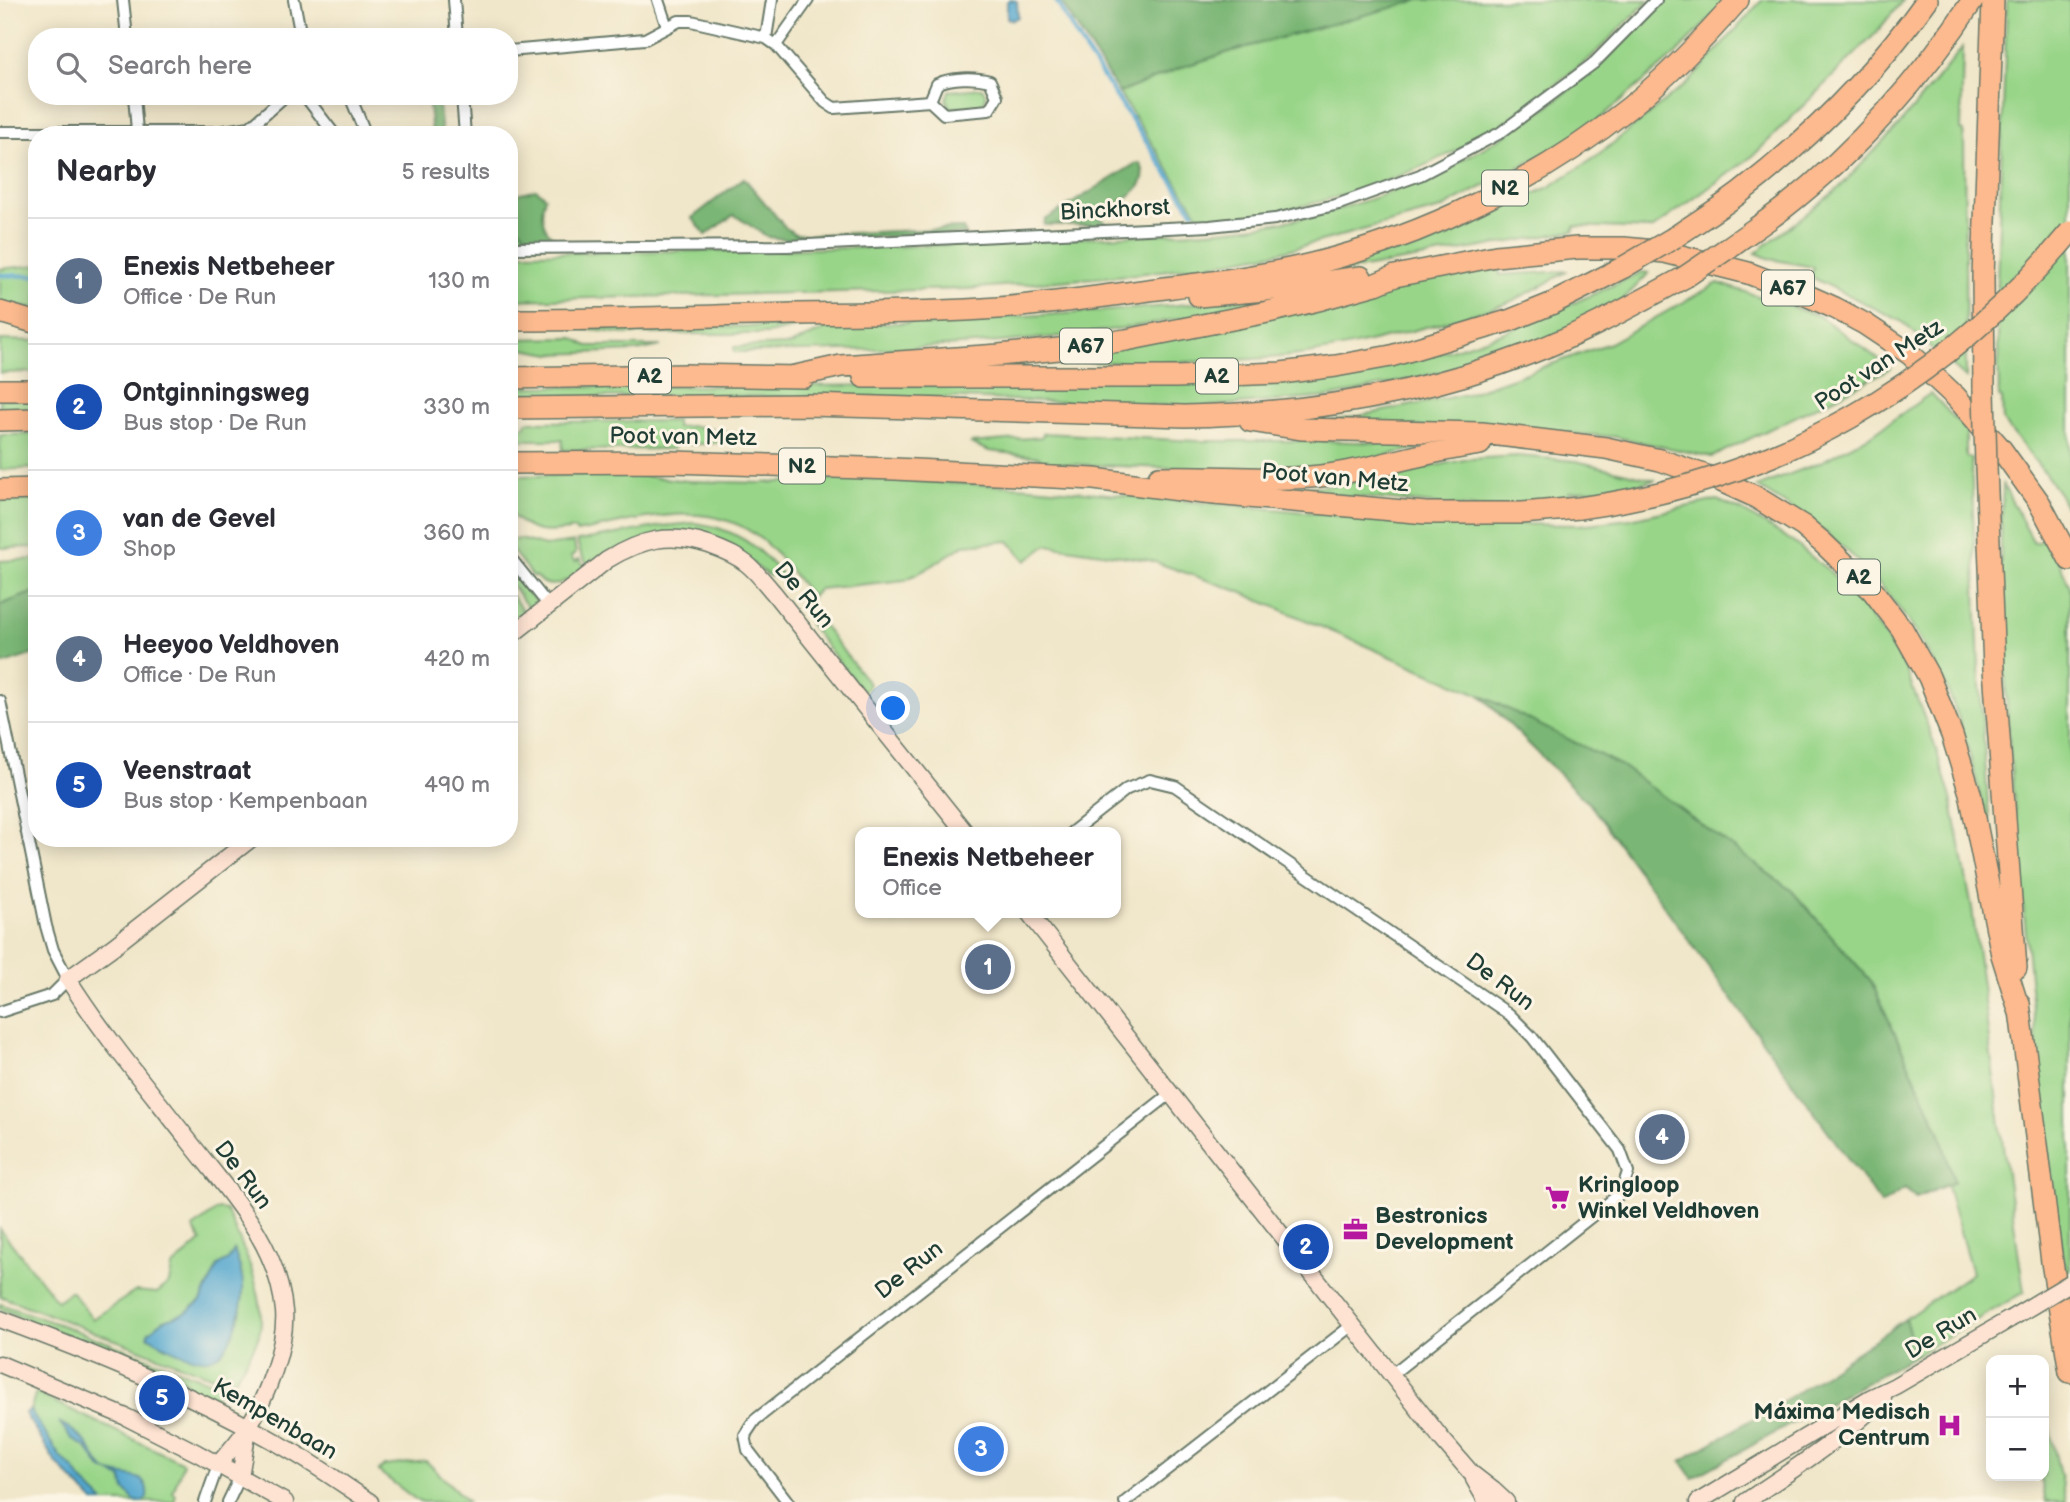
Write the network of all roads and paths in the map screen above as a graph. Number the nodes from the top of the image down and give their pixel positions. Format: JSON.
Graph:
{"nodes":[{"id":1,"x":123,"y":0,"type":"edge"},
{"id":2,"x":294,"y":0,"type":"edge"},
{"id":3,"x":454,"y":0,"type":"edge"},
{"id":4,"x":657,"y":0,"type":"edge"},
{"id":5,"x":772,"y":0,"type":"edge"},
{"id":6,"x":808,"y":0,"type":"edge"},
{"id":7,"x":1656,"y":0,"type":"edge"},
{"id":8,"x":1738,"y":0,"type":"edge"},
{"id":9,"x":1927,"y":0,"type":"edge"},
{"id":10,"x":1973,"y":0,"type":"edge"},
{"id":11,"x":1993,"y":0,"type":"edge"},
{"id":12,"x":667,"y":27,"type":"junction"},
{"id":13,"x":126,"y":28,"type":"edge"},
{"id":14,"x":299,"y":28,"type":"edge"},
{"id":15,"x":456,"y":28,"type":"edge"},
{"id":16,"x":766,"y":38,"type":"junction"},
{"id":17,"x":776,"y":45,"type":"junction"},
{"id":18,"x":518,"y":50,"type":"edge"},
{"id":19,"x":930,"y":101,"type":"junction"},
{"id":20,"x":135,"y":105,"type":"edge"},
{"id":21,"x":275,"y":105,"type":"edge"},
{"id":22,"x":312,"y":105,"type":"edge"},
{"id":23,"x":354,"y":105,"type":"edge"},
{"id":24,"x":463,"y":105,"type":"edge"},
{"id":25,"x":137,"y":126,"type":"edge"},
{"id":26,"x":251,"y":126,"type":"edge"},
{"id":27,"x":328,"y":126,"type":"edge"},
{"id":28,"x":364,"y":126,"type":"edge"},
{"id":29,"x":464,"y":126,"type":"edge"},
{"id":30,"x":0,"y":132,"type":"edge"},
{"id":31,"x":28,"y":132,"type":"edge"},
{"id":32,"x":2070,"y":232,"type":"edge"},
{"id":33,"x":518,"y":248,"type":"edge"},
{"id":34,"x":1395,"y":276,"type":"junction"},
{"id":35,"x":1066,"y":302,"type":"junction"},
{"id":36,"x":0,"y":312,"type":"edge"},
{"id":37,"x":518,"y":320,"type":"edge"},
{"id":38,"x":28,"y":322,"type":"edge"},
{"id":39,"x":28,"y":325,"type":"edge"},
{"id":40,"x":0,"y":326,"type":"edge"},
{"id":41,"x":791,"y":377,"type":"junction"},
{"id":42,"x":518,"y":378,"type":"edge"},
{"id":43,"x":0,"y":390,"type":"edge"},
{"id":44,"x":28,"y":390,"type":"edge"},
{"id":45,"x":518,"y":408,"type":"edge"},
{"id":46,"x":1218,"y":415,"type":"junction"},
{"id":47,"x":28,"y":419,"type":"edge"},
{"id":48,"x":0,"y":420,"type":"edge"},
{"id":49,"x":1533,"y":440,"type":"junction"},
{"id":50,"x":518,"y":463,"type":"edge"},
{"id":51,"x":1094,"y":480,"type":"junction"},
{"id":52,"x":28,"y":488,"type":"edge"},
{"id":53,"x":0,"y":490,"type":"edge"},
{"id":54,"x":2070,"y":560,"type":"edge"},
{"id":55,"x":518,"y":567,"type":"edge"},
{"id":56,"x":549,"y":606,"type":"junction"},
{"id":57,"x":518,"y":631,"type":"edge"},
{"id":58,"x":0,"y":701,"type":"edge"},
{"id":59,"x":961,"y":827,"type":"edge"},
{"id":60,"x":1078,"y":827,"type":"edge"},
{"id":61,"x":28,"y":834,"type":"edge"},
{"id":62,"x":30,"y":847,"type":"edge"},
{"id":63,"x":240,"y":847,"type":"edge"},
{"id":64,"x":1033,"y":918,"type":"edge"},
{"id":65,"x":68,"y":979,"type":"junction"},
{"id":66,"x":0,"y":1012,"type":"edge"},
{"id":67,"x":2021,"y":1016,"type":"junction"},
{"id":68,"x":1170,"y":1094,"type":"junction"},
{"id":69,"x":2070,"y":1283,"type":"edge"},
{"id":70,"x":0,"y":1319,"type":"edge"},
{"id":71,"x":1351,"y":1326,"type":"junction"},
{"id":72,"x":0,"y":1364,"type":"edge"},
{"id":73,"x":2070,"y":1372,"type":"edge"},
{"id":74,"x":1391,"y":1375,"type":"junction"},
{"id":75,"x":1895,"y":1387,"type":"junction"},
{"id":76,"x":248,"y":1427,"type":"junction"},
{"id":77,"x":218,"y":1465,"type":"junction"},
{"id":78,"x":1471,"y":1473,"type":"junction"},
{"id":79,"x":240,"y":1477,"type":"junction"},
{"id":80,"x":205,"y":1502,"type":"edge"},
{"id":81,"x":229,"y":1502,"type":"edge"},
{"id":82,"x":285,"y":1502,"type":"edge"},
{"id":83,"x":370,"y":1502,"type":"edge"},
{"id":84,"x":788,"y":1502,"type":"edge"},
{"id":85,"x":1125,"y":1502,"type":"edge"},
{"id":86,"x":1487,"y":1502,"type":"edge"},
{"id":87,"x":1506,"y":1502,"type":"edge"},
{"id":88,"x":1698,"y":1502,"type":"edge"},
{"id":89,"x":1745,"y":1502,"type":"edge"}],
"edges":[{"from":1,"to":13,"type":"street"},
{"from":2,"to":14,"type":"street"},
{"from":3,"to":15,"type":"street"},
{"from":4,"to":12,"type":"street"},
{"from":5,"to":16,"type":"street"},
{"from":6,"to":17,"type":"street"},
{"from":7,"to":33,"type":"street","name":"Binckhorst"},
{"from":8,"to":35,"type":"highway","number":"N2"},
{"from":9,"to":41,"type":"highway","number":"A2","bridge":true},
{"from":10,"to":46,"type":"highway","name":"Poot van Metz","number":"A2","bridge":true},
{"from":11,"to":67,"type":"highway","bridge":true},
{"from":12,"to":16,"type":"street"},
{"from":12,"to":18,"type":"street"},
{"from":16,"to":17,"type":"street"},
{"from":17,"to":19,"type":"street"},
{"from":19,"to":19,"type":"street"},
{"from":20,"to":25,"type":"street"},
{"from":21,"to":26,"type":"street"},
{"from":22,"to":27,"type":"street"},
{"from":23,"to":28,"type":"street"},
{"from":24,"to":29,"type":"street"},
{"from":30,"to":31,"type":"street"},
{"from":32,"to":51,"type":"highway","name":"Poot van Metz","number":"N2","bridge":true},
{"from":34,"to":35,"type":"highway","number":"A67"},
{"from":34,"to":41,"type":"highway","number":"A67"},
{"from":34,"to":54,"type":"highway","number":"A67"},
{"from":35,"to":37,"type":"highway","number":"N2"},
{"from":36,"to":38,"type":"highway"},
{"from":39,"to":40,"type":"highway"},
{"from":41,"to":42,"type":"highway","number":"A2"},
{"from":43,"to":44,"type":"highway"},
{"from":45,"to":46,"type":"highway","name":"Poot van Metz","number":"A2"},
{"from":46,"to":49,"type":"highway","number":"A2"},
{"from":47,"to":48,"type":"highway"},
{"from":49,"to":51,"type":"highway","number":"N2"},
{"from":49,"to":67,"type":"highway","number":"A2"},
{"from":50,"to":51,"type":"highway","name":"Poot van Metz","number":"N2"},
{"from":52,"to":53,"type":"highway"},
{"from":55,"to":56,"type":"street"},
{"from":56,"to":57,"type":"street","name":"De Run"},
{"from":56,"to":59,"type":"street","name":"De Run"},
{"from":58,"to":61,"type":"street","name":"De Run"},
{"from":60,"to":74,"type":"street","name":"De Run"},
{"from":62,"to":65,"type":"street","name":"De Run"},
{"from":63,"to":65,"type":"street"},
{"from":64,"to":68,"type":"street"},
{"from":65,"to":66,"type":"street"},
{"from":65,"to":76,"type":"street","name":"De Run"},
{"from":67,"to":73,"type":"highway"},
{"from":68,"to":71,"type":"street"},
{"from":68,"to":84,"type":"street","name":"De Run"},
{"from":69,"to":75,"type":"street","name":"De Run","bridge":true},
{"from":70,"to":76,"type":"street","name":"Kempenbaan"},
{"from":71,"to":74,"type":"street"},
{"from":71,"to":85,"type":"street"},
{"from":72,"to":77,"type":"street"},
{"from":74,"to":78,"type":"street"},
{"from":75,"to":88,"type":"street","name":"De Run"},
{"from":75,"to":89,"type":"street","name":"De Run"},
{"from":76,"to":77,"type":"street","name":"De Run"},
{"from":76,"to":79,"type":"street","name":"De Run"},
{"from":76,"to":83,"type":"street","name":"Kempenbaan"},
{"from":77,"to":79,"type":"street"},
{"from":77,"to":80,"type":"street","name":"De Run"},
{"from":78,"to":86,"type":"street"},
{"from":78,"to":87,"type":"street"},
{"from":79,"to":81,"type":"street","name":"De Run"},
{"from":79,"to":82,"type":"street"}]}
